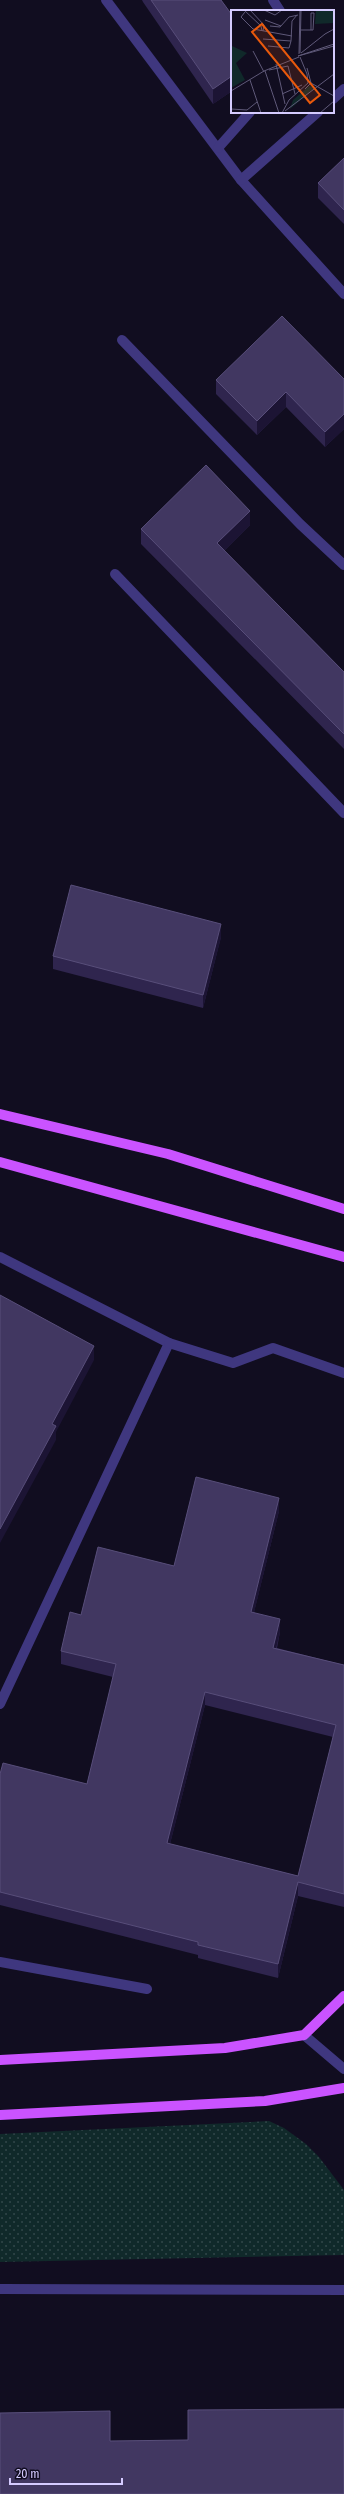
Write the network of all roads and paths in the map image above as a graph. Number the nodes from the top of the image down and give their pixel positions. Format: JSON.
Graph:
{"nodes":[{"id":1,"x":106,"y":0,"type":"edge"},
{"id":2,"x":273,"y":0,"type":"edge"},
{"id":3,"x":279,"y":10,"type":"edge"},
{"id":4,"x":344,"y":89,"type":"edge"},
{"id":5,"x":334,"y":98,"type":"edge"},
{"id":6,"x":249,"y":113,"type":"edge"},
{"id":7,"x":317,"y":113,"type":"edge"},
{"id":8,"x":218,"y":148,"type":"junction"},
{"id":9,"x":241,"y":180,"type":"junction"},
{"id":10,"x":344,"y":294,"type":"edge"},
{"id":11,"x":122,"y":340,"type":"dead end"},
{"id":12,"x":344,"y":565,"type":"edge"},
{"id":13,"x":115,"y":574,"type":"dead end"},
{"id":14,"x":344,"y":813,"type":"edge"},
{"id":15,"x":0,"y":1114,"type":"edge"},
{"id":16,"x":0,"y":1162,"type":"edge"},
{"id":17,"x":344,"y":1208,"type":"edge"},
{"id":18,"x":0,"y":1257,"type":"edge"},
{"id":19,"x":344,"y":1257,"type":"edge"},
{"id":20,"x":169,"y":1343,"type":"junction"},
{"id":21,"x":344,"y":1373,"type":"edge"},
{"id":22,"x":0,"y":1704,"type":"edge"},
{"id":23,"x":0,"y":1962,"type":"edge"},
{"id":24,"x":147,"y":1989,"type":"dead end"},
{"id":25,"x":344,"y":1996,"type":"edge"},
{"id":26,"x":304,"y":2035,"type":"junction"},
{"id":27,"x":0,"y":2060,"type":"edge"},
{"id":28,"x":344,"y":2069,"type":"edge"},
{"id":29,"x":344,"y":2088,"type":"edge"},
{"id":30,"x":0,"y":2115,"type":"edge"},
{"id":31,"x":0,"y":2289,"type":"edge"},
{"id":32,"x":344,"y":2290,"type":"edge"}],
"edges":[{"from":1,"to":8,"type":"street"},
{"from":2,"to":3,"type":"street"},
{"from":4,"to":5,"type":"street"},
{"from":6,"to":8,"type":"street"},
{"from":7,"to":9,"type":"street"},
{"from":8,"to":9,"type":"street"},
{"from":9,"to":10,"type":"street"},
{"from":11,"to":12,"type":"street"},
{"from":13,"to":14,"type":"street"},
{"from":15,"to":17,"type":"main road"},
{"from":16,"to":19,"type":"main road"},
{"from":18,"to":20,"type":"street"},
{"from":20,"to":21,"type":"street"},
{"from":20,"to":22,"type":"street"},
{"from":23,"to":24,"type":"street"},
{"from":25,"to":26,"type":"main road"},
{"from":26,"to":27,"type":"main road"},
{"from":26,"to":28,"type":"street"},
{"from":29,"to":30,"type":"main road"},
{"from":31,"to":32,"type":"street"}]}
